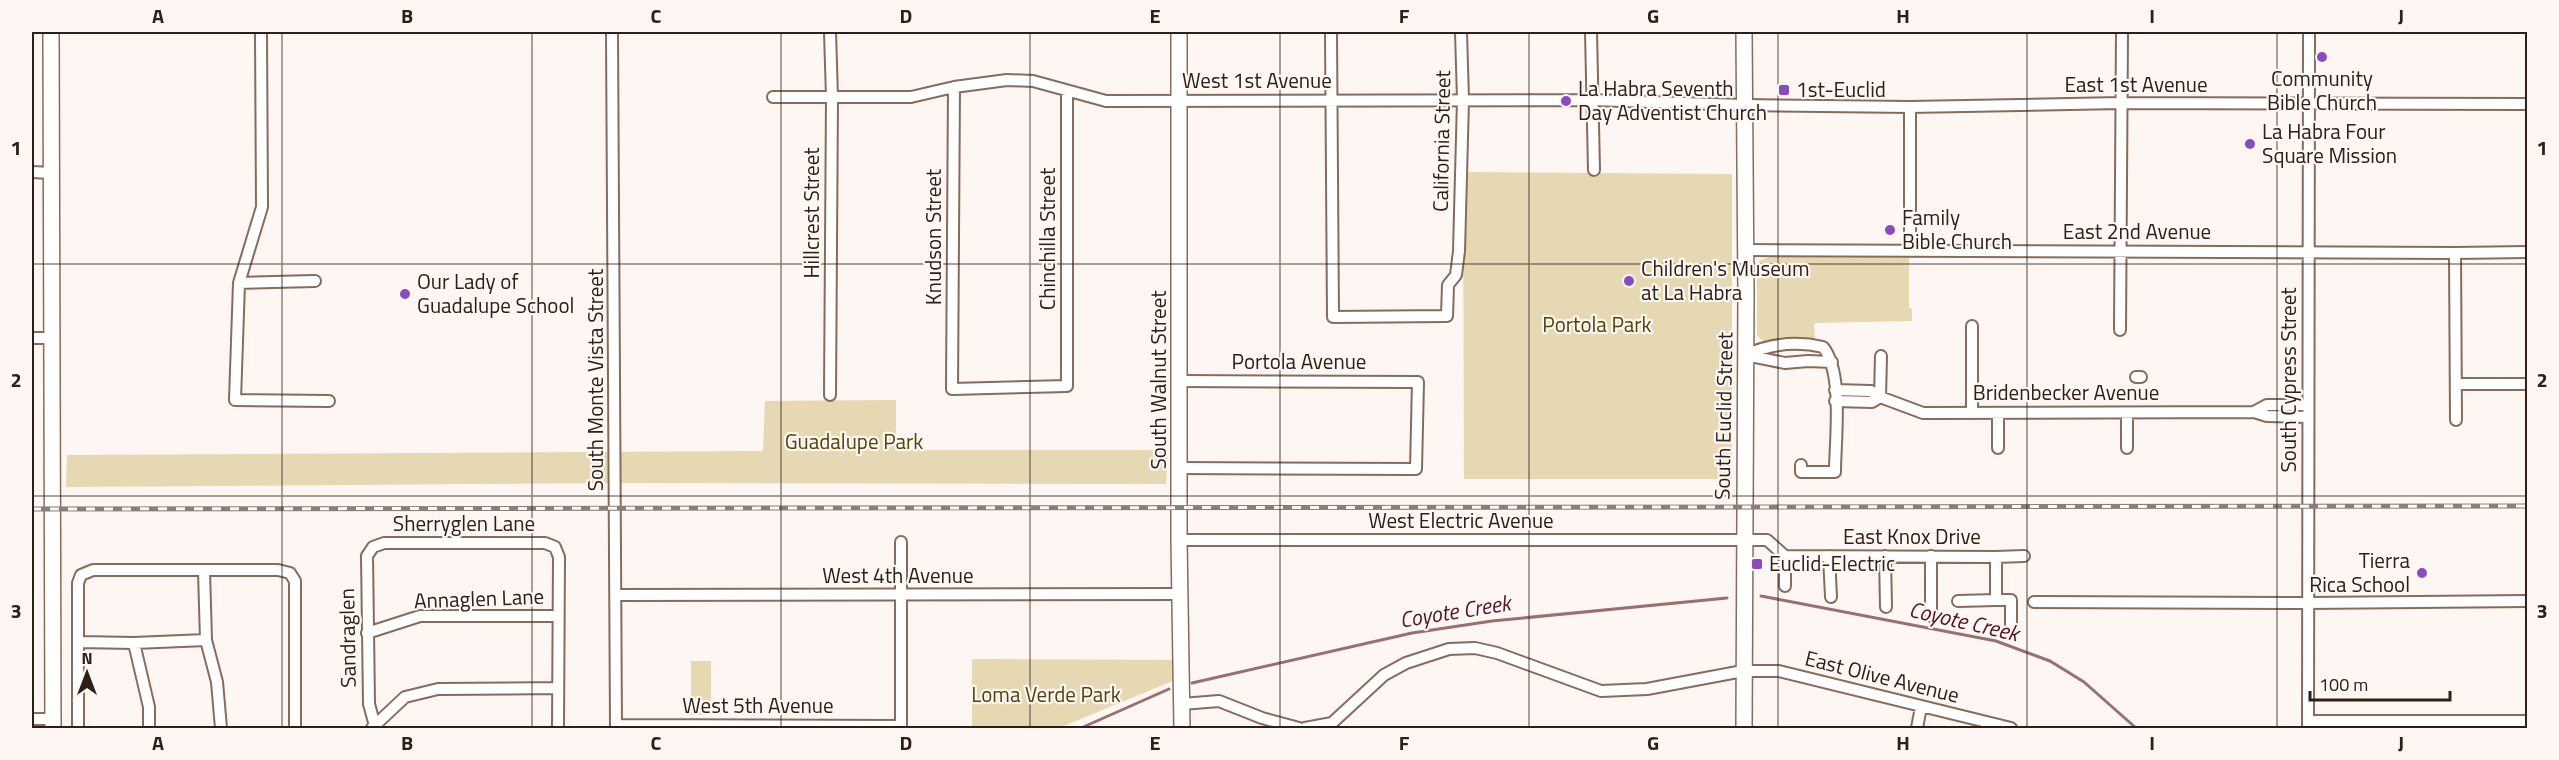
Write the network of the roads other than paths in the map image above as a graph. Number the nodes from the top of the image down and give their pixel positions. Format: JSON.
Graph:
{"nodes":[{"id":1,"x":51,"y":32,"type":"edge"},
{"id":2,"x":261,"y":32,"type":"edge"},
{"id":3,"x":612,"y":32,"type":"edge"},
{"id":4,"x":830,"y":32,"type":"edge"},
{"id":5,"x":1179,"y":32,"type":"edge"},
{"id":6,"x":1331,"y":32,"type":"edge"},
{"id":7,"x":1461,"y":32,"type":"edge"},
{"id":8,"x":1591,"y":32,"type":"edge"},
{"id":9,"x":1744,"y":32,"type":"edge"},
{"id":10,"x":2122,"y":32,"type":"edge"},
{"id":11,"x":2309,"y":32,"type":"edge"},
{"id":12,"x":954,"y":87,"type":"junction"},
{"id":13,"x":1067,"y":92,"type":"junction"},
{"id":14,"x":773,"y":97,"type":"dead end"},
{"id":15,"x":832,"y":97,"type":"junction"},
{"id":16,"x":1179,"y":100,"type":"junction"},
{"id":17,"x":1332,"y":100,"type":"junction"},
{"id":18,"x":1463,"y":100,"type":"junction"},
{"id":19,"x":1591,"y":100,"type":"junction"},
{"id":20,"x":2120,"y":104,"type":"junction"},
{"id":21,"x":2309,"y":104,"type":"junction"},
{"id":22,"x":2528,"y":104,"type":"edge"},
{"id":23,"x":1744,"y":105,"type":"junction"},
{"id":24,"x":1910,"y":107,"type":"junction"},
{"id":25,"x":1594,"y":170,"type":"dead end"},
{"id":26,"x":32,"y":172,"type":"edge"},
{"id":27,"x":51,"y":173,"type":"junction"},
{"id":28,"x":1746,"y":250,"type":"junction"},
{"id":29,"x":1910,"y":251,"type":"junction"},
{"id":30,"x":2121,"y":251,"type":"junction"},
{"id":31,"x":2309,"y":252,"type":"junction"},
{"id":32,"x":2528,"y":252,"type":"edge"},
{"id":33,"x":2455,"y":254,"type":"junction"},
{"id":34,"x":315,"y":281,"type":"dead end"},
{"id":35,"x":239,"y":284,"type":"junction"},
{"id":36,"x":1972,"y":327,"type":"dead end"},
{"id":37,"x":2120,"y":330,"type":"dead end"},
{"id":38,"x":32,"y":338,"type":"edge"},
{"id":39,"x":51,"y":338,"type":"junction"},
{"id":40,"x":1745,"y":355,"type":"junction"},
{"id":41,"x":1881,"y":356,"type":"dead end"},
{"id":42,"x":1832,"y":362,"type":"junction"},
{"id":43,"x":1180,"y":381,"type":"junction"},
{"id":44,"x":2456,"y":384,"type":"junction"},
{"id":45,"x":2528,"y":384,"type":"edge"},
{"id":46,"x":1067,"y":386,"type":"joint"},
{"id":47,"x":830,"y":395,"type":"dead end"},
{"id":48,"x":1835,"y":395,"type":"junction"},
{"id":49,"x":1880,"y":397,"type":"junction"},
{"id":50,"x":328,"y":401,"type":"dead end"},
{"id":51,"x":2308,"y":405,"type":"junction"},
{"id":52,"x":2254,"y":412,"type":"junction"},
{"id":53,"x":1972,"y":413,"type":"junction"},
{"id":54,"x":1998,"y":413,"type":"junction"},
{"id":55,"x":2127,"y":413,"type":"junction"},
{"id":56,"x":2308,"y":417,"type":"junction"},
{"id":57,"x":2456,"y":420,"type":"dead end"},
{"id":58,"x":1998,"y":448,"type":"dead end"},
{"id":59,"x":2127,"y":448,"type":"dead end"},
{"id":60,"x":1802,"y":465,"type":"dead end"},
{"id":61,"x":1179,"y":468,"type":"junction"},
{"id":62,"x":1179,"y":540,"type":"junction"},
{"id":63,"x":1743,"y":540,"type":"junction"},
{"id":64,"x":901,"y":542,"type":"dead end"},
{"id":65,"x":373,"y":547,"type":"joint"},
{"id":66,"x":1785,"y":556,"type":"junction"},
{"id":67,"x":1829,"y":556,"type":"junction"},
{"id":68,"x":1884,"y":556,"type":"junction"},
{"id":69,"x":1931,"y":556,"type":"junction"},
{"id":70,"x":2024,"y":556,"type":"dead end"},
{"id":71,"x":1996,"y":557,"type":"junction"},
{"id":72,"x":204,"y":571,"type":"junction"},
{"id":73,"x":1785,"y":586,"type":"dead end"},
{"id":74,"x":1180,"y":594,"type":"junction"},
{"id":75,"x":617,"y":595,"type":"junction"},
{"id":76,"x":901,"y":596,"type":"junction"},
{"id":77,"x":1831,"y":597,"type":"dead end"},
{"id":78,"x":1996,"y":600,"type":"junction"},
{"id":79,"x":1958,"y":601,"type":"dead end"},
{"id":80,"x":2528,"y":601,"type":"edge"},
{"id":81,"x":2034,"y":602,"type":"dead end"},
{"id":82,"x":2308,"y":603,"type":"junction"},
{"id":83,"x":1886,"y":607,"type":"dead end"},
{"id":84,"x":558,"y":616,"type":"junction"},
{"id":85,"x":1931,"y":616,"type":"dead end"},
{"id":86,"x":367,"y":633,"type":"junction"},
{"id":87,"x":2011,"y":633,"type":"dead end"},
{"id":88,"x":206,"y":640,"type":"junction"},
{"id":89,"x":79,"y":642,"type":"junction"},
{"id":90,"x":134,"y":643,"type":"junction"},
{"id":91,"x":1743,"y":671,"type":"junction"},
{"id":92,"x":557,"y":688,"type":"junction"},
{"id":93,"x":1182,"y":704,"type":"junction"},
{"id":94,"x":1921,"y":707,"type":"junction"},
{"id":95,"x":32,"y":719,"type":"edge"},
{"id":96,"x":2528,"y":721,"type":"edge"},
{"id":97,"x":53,"y":724,"type":"edge"},
{"id":98,"x":2308,"y":725,"type":"edge"},
{"id":99,"x":616,"y":727,"type":"edge"},
{"id":100,"x":901,"y":727,"type":"edge"},
{"id":101,"x":375,"y":728,"type":"edge"},
{"id":102,"x":78,"y":729,"type":"edge"},
{"id":103,"x":149,"y":729,"type":"edge"},
{"id":104,"x":221,"y":729,"type":"edge"},
{"id":105,"x":295,"y":729,"type":"edge"},
{"id":106,"x":558,"y":729,"type":"edge"},
{"id":107,"x":1182,"y":729,"type":"edge"},
{"id":108,"x":1299,"y":729,"type":"edge"},
{"id":109,"x":1305,"y":729,"type":"edge"},
{"id":110,"x":1744,"y":729,"type":"edge"},
{"id":111,"x":1917,"y":729,"type":"edge"},
{"id":112,"x":2011,"y":729,"type":"edge"}],
"edges":[{"from":1,"to":27,"type":"street"},
{"from":2,"to":35,"type":"street"},
{"from":3,"to":75,"type":"street","name":"South Monte Vista Street"},
{"from":4,"to":15,"type":"street","name":"Hillcrest Street"},
{"from":5,"to":16,"type":"street","name":"South Walnut Street"},
{"from":6,"to":17,"type":"street"},
{"from":7,"to":18,"type":"street","name":"California Street"},
{"from":8,"to":19,"type":"street"},
{"from":9,"to":23,"type":"street","name":"South Euclid Street"},
{"from":10,"to":20,"type":"street"},
{"from":11,"to":21,"type":"street","name":"South Cypress Street"},
{"from":12,"to":13,"type":"street","name":"West 1st Avenue"},
{"from":12,"to":15,"type":"street","name":"West 1st Avenue"},
{"from":12,"to":46,"type":"street","name":"Knudson Street"},
{"from":13,"to":16,"type":"street","name":"West 1st Avenue"},
{"from":13,"to":46,"type":"street","name":"Chinchilla Street"},
{"from":14,"to":15,"type":"street","name":"West 1st Avenue"},
{"from":15,"to":47,"type":"street","name":"Hillcrest Street"},
{"from":16,"to":17,"type":"street","name":"West 1st Avenue"},
{"from":16,"to":43,"type":"street","name":"South Walnut Street"},
{"from":17,"to":18,"type":"street","name":"West 1st Avenue"},
{"from":17,"to":18,"type":"street","name":"California Street"},
{"from":18,"to":19,"type":"street","name":"West 1st Avenue"},
{"from":19,"to":23,"type":"street","name":"West 1st Avenue"},
{"from":19,"to":25,"type":"street"},
{"from":20,"to":21,"type":"street","name":"East 1st Avenue"},
{"from":20,"to":24,"type":"street","name":"East 1st Avenue"},
{"from":20,"to":30,"type":"street"},
{"from":21,"to":22,"type":"street","name":"East 1st Avenue"},
{"from":21,"to":31,"type":"street","name":"South Cypress Street"},
{"from":23,"to":24,"type":"street","name":"East 1st Avenue"},
{"from":23,"to":28,"type":"street","name":"South Euclid Street"},
{"from":24,"to":29,"type":"street"},
{"from":26,"to":27,"type":"street"},
{"from":27,"to":39,"type":"street"},
{"from":28,"to":29,"type":"street","name":"East 2nd Avenue"},
{"from":28,"to":40,"type":"street","name":"South Euclid Street"},
{"from":29,"to":30,"type":"street","name":"East 2nd Avenue"},
{"from":30,"to":31,"type":"street","name":"East 2nd Avenue"},
{"from":30,"to":37,"type":"street"},
{"from":31,"to":33,"type":"street","name":"East 2nd Avenue"},
{"from":31,"to":51,"type":"street","name":"South Cypress Street"},
{"from":32,"to":33,"type":"street","name":"East 2nd Avenue"},
{"from":33,"to":44,"type":"street"},
{"from":34,"to":35,"type":"street"},
{"from":35,"to":50,"type":"street"},
{"from":36,"to":53,"type":"street"},
{"from":38,"to":39,"type":"street"},
{"from":39,"to":97,"type":"street"},
{"from":40,"to":42,"type":"street"},
{"from":40,"to":42,"type":"street"},
{"from":40,"to":63,"type":"street","name":"South Euclid Street"},
{"from":41,"to":49,"type":"street"},
{"from":42,"to":48,"type":"street"},
{"from":43,"to":61,"type":"street","name":"South Walnut Street"},
{"from":43,"to":61,"type":"street","name":"Portola Avenue"},
{"from":44,"to":45,"type":"street"},
{"from":44,"to":57,"type":"street"},
{"from":48,"to":49,"type":"street","name":"Bridenbecker Avenue"},
{"from":48,"to":60,"type":"street"},
{"from":49,"to":53,"type":"street","name":"Bridenbecker Avenue"},
{"from":51,"to":52,"type":"street","name":"Bridenbecker Avenue"},
{"from":51,"to":56,"type":"street","name":"South Cypress Street"},
{"from":52,"to":55,"type":"street","name":"Bridenbecker Avenue"},
{"from":52,"to":56,"type":"street","name":"Bridenbecker Avenue"},
{"from":53,"to":54,"type":"street","name":"Bridenbecker Avenue"},
{"from":54,"to":55,"type":"street","name":"Bridenbecker Avenue"},
{"from":54,"to":58,"type":"street"},
{"from":55,"to":59,"type":"street"},
{"from":56,"to":82,"type":"street","name":"South Cypress Street"},
{"from":61,"to":62,"type":"street","name":"South Walnut Street"},
{"from":62,"to":63,"type":"street","name":"West Electric Avenue"},
{"from":62,"to":74,"type":"street","name":"South Walnut Street"},
{"from":63,"to":66,"type":"street"},
{"from":63,"to":91,"type":"street","name":"South Euclid Street"},
{"from":64,"to":76,"type":"street"},
{"from":65,"to":84,"type":"street","name":"Sherryglen Lane"},
{"from":65,"to":86,"type":"street","name":"Sandraglen"},
{"from":66,"to":67,"type":"street","name":"East Knox Drive"},
{"from":66,"to":73,"type":"street"},
{"from":67,"to":68,"type":"street","name":"East Knox Drive"},
{"from":67,"to":77,"type":"street"},
{"from":68,"to":69,"type":"street","name":"East Knox Drive"},
{"from":68,"to":83,"type":"street"},
{"from":69,"to":71,"type":"street","name":"East Knox Drive"},
{"from":69,"to":85,"type":"street"},
{"from":70,"to":71,"type":"street"},
{"from":71,"to":78,"type":"street","name":"East Knox Drive"},
{"from":72,"to":88,"type":"street"},
{"from":72,"to":89,"type":"street"},
{"from":72,"to":105,"type":"street"},
{"from":74,"to":76,"type":"street","name":"West 4th Avenue"},
{"from":74,"to":93,"type":"street","name":"South Walnut Street"},
{"from":75,"to":76,"type":"street","name":"West 4th Avenue"},
{"from":75,"to":99,"type":"street","name":"South Monte Vista Street"},
{"from":76,"to":100,"type":"street"},
{"from":78,"to":79,"type":"street"},
{"from":78,"to":87,"type":"street"},
{"from":80,"to":82,"type":"street"},
{"from":81,"to":82,"type":"street"},
{"from":82,"to":98,"type":"street","name":"South Cypress Street"},
{"from":84,"to":86,"type":"street","name":"Annaglen Lane"},
{"from":84,"to":92,"type":"street"},
{"from":86,"to":101,"type":"street","name":"Sandraglen"},
{"from":88,"to":90,"type":"street"},
{"from":88,"to":104,"type":"street"},
{"from":89,"to":90,"type":"street"},
{"from":89,"to":102,"type":"street"},
{"from":90,"to":103,"type":"street"},
{"from":91,"to":94,"type":"street","name":"East Olive Avenue"},
{"from":91,"to":109,"type":"street","name":"East Olive Avenue"},
{"from":91,"to":110,"type":"street","name":"South Euclid Street"},
{"from":92,"to":101,"type":"street"},
{"from":92,"to":106,"type":"street"},
{"from":93,"to":107,"type":"street","name":"South Walnut Street"},
{"from":93,"to":108,"type":"street"},
{"from":94,"to":111,"type":"street"},
{"from":94,"to":112,"type":"street","name":"East Olive Avenue"},
{"from":95,"to":97,"type":"street"},
{"from":96,"to":98,"type":"street"},
{"from":99,"to":100,"type":"street","name":"West 5th Avenue"}]}
